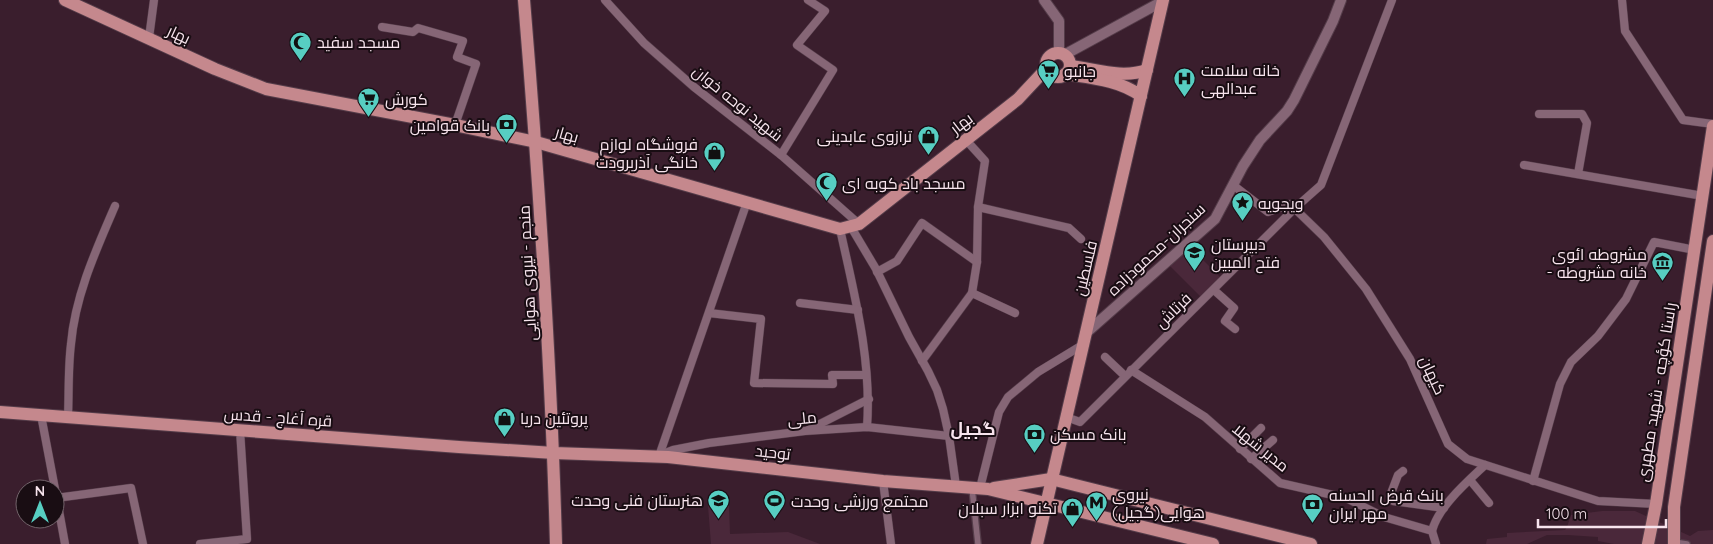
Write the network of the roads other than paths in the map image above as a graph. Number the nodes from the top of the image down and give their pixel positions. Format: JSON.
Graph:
{"nodes":[{"id":1,"x":65,"y":0,"type":"edge"},
{"id":2,"x":154,"y":0,"type":"edge"},
{"id":3,"x":524,"y":0,"type":"edge"},
{"id":4,"x":605,"y":0,"type":"edge"},
{"id":5,"x":808,"y":0,"type":"edge"},
{"id":6,"x":1044,"y":0,"type":"edge"},
{"id":7,"x":1163,"y":0,"type":"edge"},
{"id":8,"x":1341,"y":0,"type":"edge"},
{"id":9,"x":1392,"y":0,"type":"edge"},
{"id":10,"x":1622,"y":0,"type":"edge"},
{"id":11,"x":382,"y":27,"type":"dead end"},
{"id":12,"x":149,"y":38,"type":"junction"},
{"id":13,"x":1060,"y":66,"type":"junction"},
{"id":14,"x":1147,"y":70,"type":"junction"},
{"id":15,"x":1142,"y":96,"type":"junction"},
{"id":16,"x":1539,"y":114,"type":"dead end"},
{"id":17,"x":455,"y":125,"type":"junction"},
{"id":18,"x":1713,"y":125,"type":"edge"},
{"id":19,"x":966,"y":140,"type":"junction"},
{"id":20,"x":536,"y":142,"type":"junction"},
{"id":21,"x":781,"y":155,"type":"junction"},
{"id":22,"x":1524,"y":165,"type":"dead end"},
{"id":23,"x":1578,"y":174,"type":"junction"},
{"id":24,"x":1233,"y":185,"type":"junction"},
{"id":25,"x":1703,"y":196,"type":"junction"},
{"id":26,"x":747,"y":202,"type":"junction"},
{"id":27,"x":115,"y":206,"type":"dead end"},
{"id":28,"x":978,"y":207,"type":"junction"},
{"id":29,"x":1295,"y":208,"type":"junction"},
{"id":30,"x":850,"y":226,"type":"junction"},
{"id":31,"x":1081,"y":239,"type":"dead end"},
{"id":32,"x":1712,"y":249,"type":"edge"},
{"id":33,"x":1695,"y":250,"type":"junction"},
{"id":34,"x":977,"y":262,"type":"junction"},
{"id":35,"x":878,"y":272,"type":"junction"},
{"id":36,"x":1214,"y":290,"type":"junction"},
{"id":37,"x":972,"y":293,"type":"junction"},
{"id":38,"x":800,"y":303,"type":"dead end"},
{"id":39,"x":858,"y":310,"type":"junction"},
{"id":40,"x":709,"y":313,"type":"junction"},
{"id":41,"x":1015,"y":313,"type":"dead end"},
{"id":42,"x":1235,"y":329,"type":"dead end"},
{"id":43,"x":1085,"y":338,"type":"junction"},
{"id":44,"x":1105,"y":357,"type":"dead end"},
{"id":45,"x":922,"y":360,"type":"junction"},
{"id":46,"x":1128,"y":373,"type":"junction"},
{"id":47,"x":866,"y":375,"type":"junction"},
{"id":48,"x":869,"y":399,"type":"junction"},
{"id":49,"x":0,"y":412,"type":"edge"},
{"id":50,"x":41,"y":415,"type":"junction"},
{"id":51,"x":68,"y":417,"type":"junction"},
{"id":52,"x":1066,"y":417,"type":"junction"},
{"id":53,"x":866,"y":427,"type":"junction"},
{"id":54,"x":1261,"y":428,"type":"dead end"},
{"id":55,"x":240,"y":430,"type":"junction"},
{"id":56,"x":804,"y":432,"type":"junction"},
{"id":57,"x":949,"y":436,"type":"junction"},
{"id":58,"x":1273,"y":440,"type":"dead end"},
{"id":59,"x":1240,"y":449,"type":"junction"},
{"id":60,"x":554,"y":453,"type":"junction"},
{"id":61,"x":659,"y":456,"type":"junction"},
{"id":62,"x":1251,"y":459,"type":"junction"},
{"id":63,"x":1485,"y":465,"type":"junction"},
{"id":64,"x":1403,"y":471,"type":"dead end"},
{"id":65,"x":53,"y":479,"type":"edge"},
{"id":66,"x":1055,"y":480,"type":"junction"},
{"id":67,"x":1470,"y":480,"type":"junction"},
{"id":68,"x":1533,"y":480,"type":"junction"},
{"id":69,"x":883,"y":481,"type":"junction"},
{"id":70,"x":956,"y":486,"type":"junction"},
{"id":71,"x":980,"y":488,"type":"junction"},
{"id":72,"x":65,"y":491,"type":"edge"},
{"id":73,"x":1489,"y":503,"type":"dead end"},
{"id":74,"x":1050,"y":504,"type":"junction"},
{"id":75,"x":1656,"y":504,"type":"junction"},
{"id":76,"x":1444,"y":508,"type":"junction"},
{"id":77,"x":1653,"y":520,"type":"junction"},
{"id":78,"x":1674,"y":526,"type":"junction"},
{"id":79,"x":62,"y":529,"type":"edge"},
{"id":80,"x":1432,"y":531,"type":"junction"},
{"id":81,"x":1674,"y":543,"type":"edge"},
{"id":82,"x":65,"y":544,"type":"edge"},
{"id":83,"x":143,"y":544,"type":"edge"},
{"id":84,"x":200,"y":544,"type":"edge"},
{"id":85,"x":556,"y":544,"type":"edge"},
{"id":86,"x":891,"y":544,"type":"edge"},
{"id":87,"x":978,"y":544,"type":"edge"},
{"id":88,"x":1037,"y":544,"type":"edge"},
{"id":89,"x":1046,"y":544,"type":"edge"},
{"id":90,"x":1213,"y":544,"type":"edge"},
{"id":91,"x":1311,"y":544,"type":"edge"},
{"id":92,"x":1436,"y":544,"type":"edge"},
{"id":93,"x":1648,"y":544,"type":"edge"},
{"id":94,"x":1687,"y":544,"type":"edge"}],
"edges":[{"from":1,"to":12,"type":"main road","name":"بهار"},
{"from":2,"to":12,"type":"street"},
{"from":3,"to":20,"type":"main road","name":"منجم - نیروی هوایی"},
{"from":4,"to":21,"type":"street","name":"شهید نوحه خوان"},
{"from":5,"to":21,"type":"street"},
{"from":6,"to":13,"type":"street"},
{"from":7,"to":13,"type":"street"},
{"from":7,"to":14,"type":"main road","name":"فلسطین"},
{"from":8,"to":24,"type":"street","name":"سنجران-محمودزاده"},
{"from":9,"to":29,"type":"street","name":"فرتاش"},
{"from":10,"to":18,"type":"street"},
{"from":11,"to":17,"type":"street"},
{"from":12,"to":17,"type":"main road","name":"بهار"},
{"from":13,"to":14,"type":"main road"},
{"from":13,"to":15,"type":"main road"},
{"from":13,"to":19,"type":"main road","name":"بهار"},
{"from":14,"to":15,"type":"main road","name":"فلسطین"},
{"from":15,"to":43,"type":"main road","name":"فلسطین"},
{"from":16,"to":23,"type":"street"},
{"from":17,"to":20,"type":"main road","name":"بهار"},
{"from":18,"to":25,"type":"main road","name":"راستا کؤچه - شهید مطهری"},
{"from":19,"to":28,"type":"street"},
{"from":19,"to":30,"type":"main road","name":"بهار"},
{"from":20,"to":26,"type":"main road","name":"بهار"},
{"from":20,"to":60,"type":"main road","name":"منجم - نیروی هوایی"},
{"from":21,"to":30,"type":"street","name":"شهید نوحه خوان"},
{"from":22,"to":23,"type":"street"},
{"from":23,"to":25,"type":"street"},
{"from":24,"to":29,"type":"street"},
{"from":24,"to":43,"type":"street","name":"سنجران-محمودزاده"},
{"from":25,"to":33,"type":"main road","name":"راستا کؤچه - شهید مطهری"},
{"from":26,"to":30,"type":"main road","name":"بهار"},
{"from":26,"to":40,"type":"street"},
{"from":27,"to":51,"type":"street"},
{"from":28,"to":31,"type":"street"},
{"from":28,"to":34,"type":"street"},
{"from":29,"to":36,"type":"street","name":"فرتاش"},
{"from":29,"to":63,"type":"street","name":"کیهان"},
{"from":30,"to":35,"type":"street","name":"شهید نوحه خوان"},
{"from":30,"to":39,"type":"street"},
{"from":32,"to":33,"type":"main road"},
{"from":32,"to":78,"type":"main road","name":"راستا کؤچه - شهید مطهری"},
{"from":33,"to":68,"type":"street"},
{"from":33,"to":75,"type":"main road","name":"راستا کؤچه - شهید مطهری"},
{"from":34,"to":35,"type":"street"},
{"from":34,"to":37,"type":"street"},
{"from":35,"to":45,"type":"street","name":"شهید نوحه خوان"},
{"from":36,"to":42,"type":"street"},
{"from":36,"to":46,"type":"street","name":"فرتاش"},
{"from":37,"to":41,"type":"street"},
{"from":37,"to":45,"type":"street"},
{"from":38,"to":39,"type":"street"},
{"from":39,"to":47,"type":"street"},
{"from":40,"to":47,"type":"street"},
{"from":40,"to":61,"type":"street"},
{"from":43,"to":52,"type":"main road","name":"فلسطین"},
{"from":43,"to":71,"type":"street"},
{"from":44,"to":46,"type":"street","name":"مدیر شهلا"},
{"from":45,"to":57,"type":"street","name":"شهید نوحه خوان"},
{"from":46,"to":52,"type":"street","name":"فرتاش"},
{"from":46,"to":59,"type":"street","name":"مدیر شهلا"},
{"from":47,"to":48,"type":"street"},
{"from":48,"to":53,"type":"street"},
{"from":48,"to":56,"type":"street"},
{"from":49,"to":50,"type":"main road","name":"قره آغاج - قدس"},
{"from":50,"to":51,"type":"main road","name":"قره آغاج - قدس"},
{"from":50,"to":65,"type":"street"},
{"from":51,"to":55,"type":"main road","name":"قره آغاج - قدس"},
{"from":52,"to":66,"type":"main road","name":"فلسطین"},
{"from":53,"to":56,"type":"street","name":"ملی"},
{"from":53,"to":57,"type":"street","name":"ملی"},
{"from":54,"to":59,"type":"street"},
{"from":55,"to":60,"type":"main road","name":"قره آغاج - قدس"},
{"from":55,"to":84,"type":"street"},
{"from":56,"to":61,"type":"street","name":"ملی"},
{"from":57,"to":70,"type":"street","name":"شهید نوحه خوان"},
{"from":58,"to":62,"type":"street"},
{"from":59,"to":62,"type":"street","name":"مدیر شهلا"},
{"from":60,"to":61,"type":"main road","name":"توحید"},
{"from":60,"to":85,"type":"main road","name":"منجم - نیروی هوایی"},
{"from":61,"to":69,"type":"main road","name":"توحید"},
{"from":62,"to":80,"type":"street","name":"مدیر شهلا"},
{"from":63,"to":67,"type":"street"},
{"from":63,"to":68,"type":"street","name":"کیهان"},
{"from":64,"to":76,"type":"street"},
{"from":66,"to":71,"type":"main road"},
{"from":66,"to":74,"type":"main road","name":"فلسطین"},
{"from":66,"to":91,"type":"main road"},
{"from":67,"to":73,"type":"street"},
{"from":67,"to":76,"type":"street"},
{"from":68,"to":75,"type":"street","name":"کیهان"},
{"from":69,"to":70,"type":"main road","name":"توحید"},
{"from":69,"to":86,"type":"street"},
{"from":70,"to":71,"type":"main road","name":"توحید"},
{"from":71,"to":74,"type":"main road"},
{"from":71,"to":87,"type":"street"},
{"from":72,"to":83,"type":"street"},
{"from":74,"to":88,"type":"main road","name":"فلسطین"},
{"from":74,"to":89,"type":"main road","name":"فلسطین"},
{"from":74,"to":90,"type":"main road"},
{"from":75,"to":77,"type":"main road","name":"راستا کؤچه - شهید مطهری"},
{"from":76,"to":80,"type":"street"},
{"from":77,"to":78,"type":"main road"},
{"from":77,"to":93,"type":"main road","name":"راستا کؤچه - شهید مطهری"},
{"from":78,"to":81,"type":"main road","name":"راستا کؤچه - شهید مطهری"},
{"from":79,"to":82,"type":"street"},
{"from":80,"to":92,"type":"street"},
{"from":81,"to":94,"type":"street"}]}
